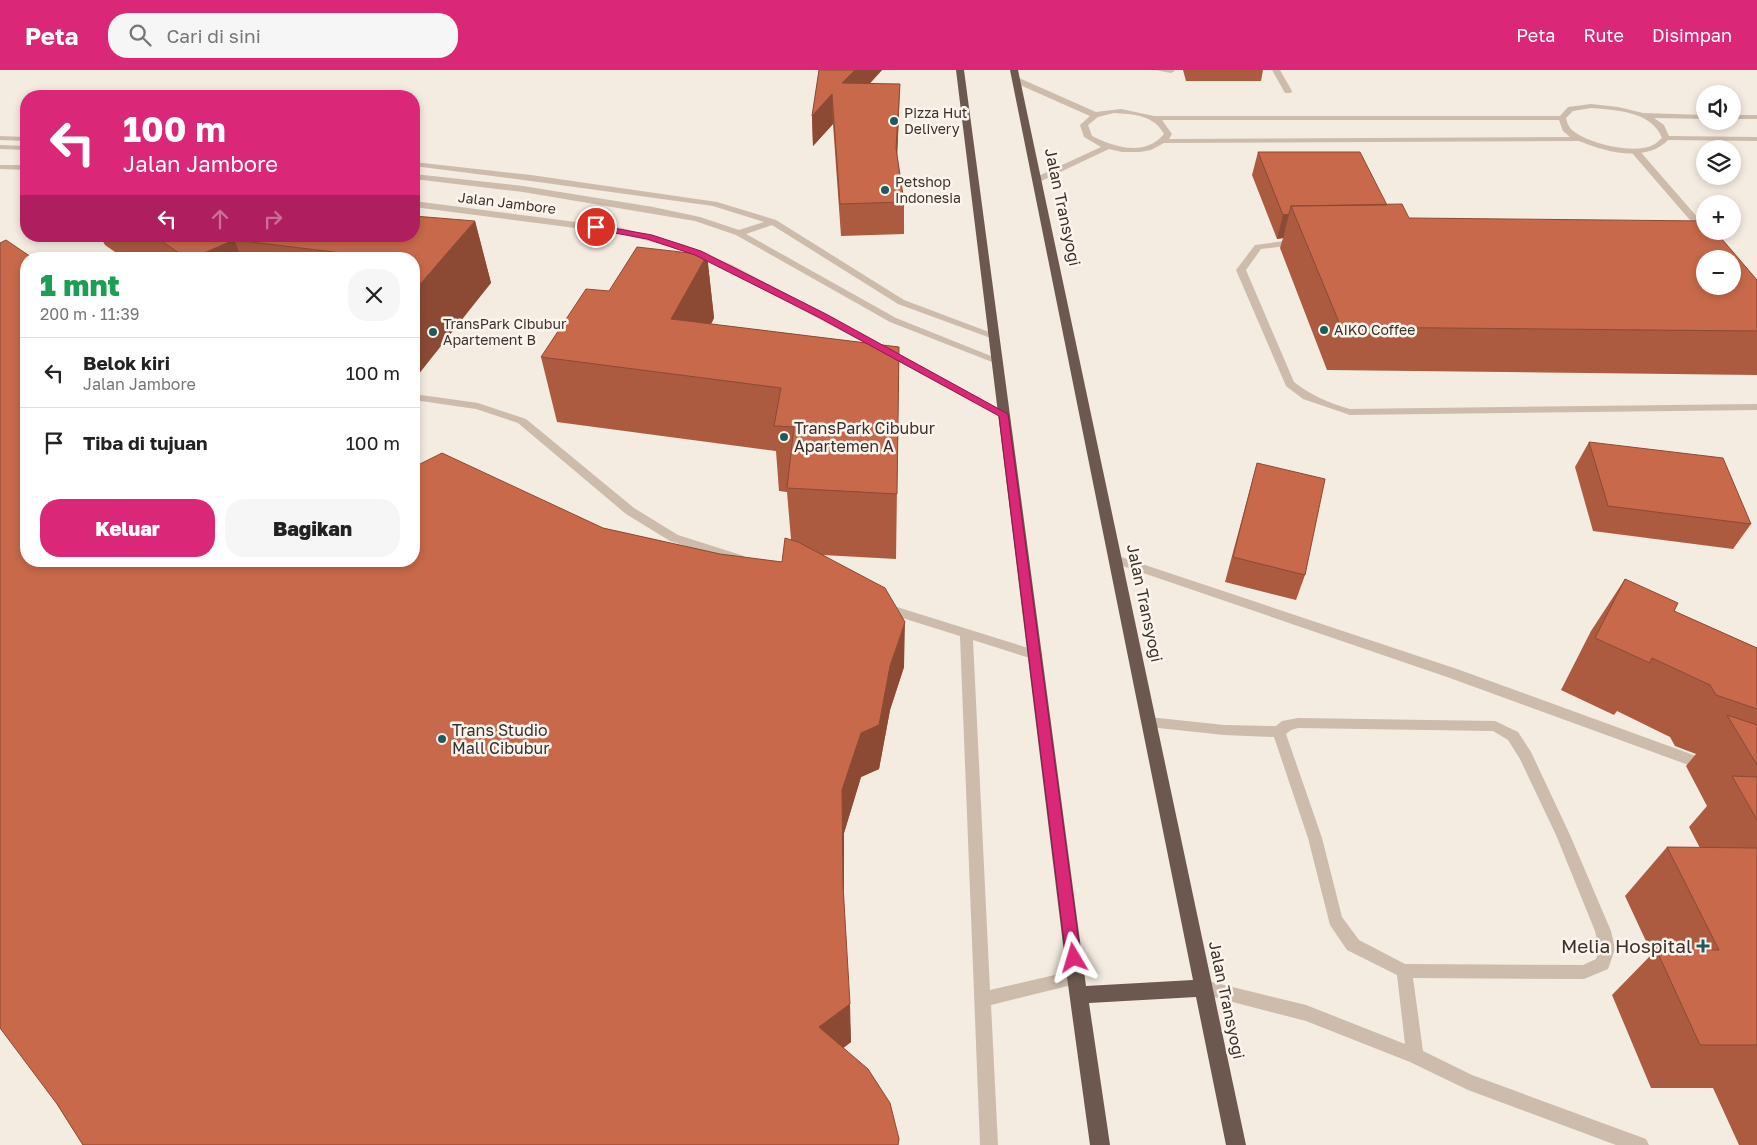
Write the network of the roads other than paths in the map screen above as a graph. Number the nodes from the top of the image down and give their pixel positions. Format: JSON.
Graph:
{"nodes":[{"id":1,"x":960,"y":70,"type":"edge"},
{"id":2,"x":1159,"y":70,"type":"edge"},
{"id":3,"x":1276,"y":70,"type":"edge"},
{"id":4,"x":1171,"y":71,"type":"dead end"},
{"id":5,"x":1015,"y":75,"type":"edge"},
{"id":6,"x":1288,"y":91,"type":"dead end"},
{"id":7,"x":1096,"y":115,"type":"junction"},
{"id":8,"x":1643,"y":115,"type":"junction"},
{"id":9,"x":1696,"y":117,"type":"edge"},
{"id":10,"x":1741,"y":117,"type":"edge"},
{"id":11,"x":1757,"y":117,"type":"edge"},
{"id":12,"x":1155,"y":118,"type":"junction"},
{"id":13,"x":1562,"y":118,"type":"junction"},
{"id":14,"x":0,"y":138,"type":"edge"},
{"id":15,"x":1666,"y":138,"type":"junction"},
{"id":16,"x":20,"y":139,"type":"edge"},
{"id":17,"x":1582,"y":139,"type":"junction"},
{"id":18,"x":1757,"y":139,"type":"edge"},
{"id":19,"x":1164,"y":141,"type":"junction"},
{"id":20,"x":0,"y":147,"type":"edge"},
{"id":21,"x":1106,"y":147,"type":"junction"},
{"id":22,"x":20,"y":148,"type":"edge"},
{"id":23,"x":1635,"y":151,"type":"junction"},
{"id":24,"x":420,"y":165,"type":"edge"},
{"id":25,"x":0,"y":167,"type":"edge"},
{"id":26,"x":20,"y":168,"type":"edge"},
{"id":27,"x":420,"y":177,"type":"edge"},
{"id":28,"x":1036,"y":180,"type":"junction"},
{"id":29,"x":714,"y":204,"type":"junction"},
{"id":30,"x":420,"y":205,"type":"edge"},
{"id":31,"x":697,"y":219,"type":"junction"},
{"id":32,"x":773,"y":222,"type":"junction"},
{"id":33,"x":1696,"y":222,"type":"edge"},
{"id":34,"x":739,"y":232,"type":"junction"},
{"id":35,"x":1306,"y":242,"type":"edge"},
{"id":36,"x":992,"y":334,"type":"junction"},
{"id":37,"x":996,"y":360,"type":"junction"},
{"id":38,"x":420,"y":398,"type":"edge"},
{"id":39,"x":1757,"y":407,"type":"edge"},
{"id":40,"x":1004,"y":414,"type":"junction"},
{"id":41,"x":1115,"y":559,"type":"junction"},
{"id":42,"x":750,"y":563,"type":"edge"},
{"id":43,"x":872,"y":603,"type":"edge"},
{"id":44,"x":966,"y":635,"type":"junction"},
{"id":45,"x":1036,"y":655,"type":"junction"},
{"id":46,"x":1149,"y":722,"type":"junction"},
{"id":47,"x":1279,"y":732,"type":"junction"},
{"id":48,"x":1720,"y":770,"type":"dead end"},
{"id":49,"x":1404,"y":972,"type":"junction"},
{"id":50,"x":1077,"y":986,"type":"junction"},
{"id":51,"x":1204,"y":988,"type":"junction"},
{"id":52,"x":984,"y":999,"type":"junction"},
{"id":53,"x":1415,"y":1056,"type":"junction"},
{"id":54,"x":989,"y":1145,"type":"edge"},
{"id":55,"x":1100,"y":1145,"type":"edge"},
{"id":56,"x":1236,"y":1145,"type":"edge"},
{"id":57,"x":1640,"y":1145,"type":"edge"}],
"edges":[{"from":1,"to":36,"type":"highway"},
{"from":2,"to":4,"type":"street"},
{"from":3,"to":6,"type":"street"},
{"from":5,"to":7,"type":"street"},
{"from":5,"to":28,"type":"highway","name":"Jalan Transyogi"},
{"from":7,"to":12,"type":"street"},
{"from":7,"to":21,"type":"street"},
{"from":8,"to":9,"type":"street"},
{"from":8,"to":13,"type":"street"},
{"from":8,"to":15,"type":"street"},
{"from":10,"to":11,"type":"street"},
{"from":12,"to":13,"type":"street"},
{"from":12,"to":19,"type":"street"},
{"from":13,"to":17,"type":"street"},
{"from":14,"to":16,"type":"street"},
{"from":15,"to":18,"type":"street"},
{"from":15,"to":23,"type":"street"},
{"from":17,"to":19,"type":"street"},
{"from":17,"to":23,"type":"street"},
{"from":19,"to":21,"type":"street"},
{"from":20,"to":22,"type":"street"},
{"from":21,"to":28,"type":"street"},
{"from":23,"to":33,"type":"street"},
{"from":24,"to":29,"type":"street"},
{"from":25,"to":26,"type":"street"},
{"from":27,"to":31,"type":"street"},
{"from":28,"to":41,"type":"highway","name":"Jalan Transyogi"},
{"from":29,"to":31,"type":"street"},
{"from":29,"to":32,"type":"street"},
{"from":30,"to":40,"type":"street","name":"Jalan Jambore"},
{"from":31,"to":34,"type":"street"},
{"from":32,"to":34,"type":"street"},
{"from":32,"to":36,"type":"street"},
{"from":34,"to":37,"type":"street"},
{"from":35,"to":39,"type":"street"},
{"from":36,"to":37,"type":"highway"},
{"from":37,"to":40,"type":"highway"},
{"from":38,"to":42,"type":"street"},
{"from":40,"to":45,"type":"highway"},
{"from":41,"to":46,"type":"highway","name":"Jalan Transyogi"},
{"from":41,"to":48,"type":"street"},
{"from":43,"to":44,"type":"street"},
{"from":44,"to":45,"type":"street"},
{"from":44,"to":52,"type":"street"},
{"from":45,"to":50,"type":"highway"},
{"from":46,"to":47,"type":"street"},
{"from":46,"to":51,"type":"highway","name":"Jalan Transyogi"},
{"from":47,"to":49,"type":"street"},
{"from":47,"to":49,"type":"street"},
{"from":49,"to":53,"type":"street"},
{"from":50,"to":51,"type":"highway"},
{"from":50,"to":52,"type":"street"},
{"from":50,"to":55,"type":"highway"},
{"from":51,"to":53,"type":"street"},
{"from":51,"to":56,"type":"highway","name":"Jalan Transyogi"},
{"from":52,"to":54,"type":"street"},
{"from":53,"to":57,"type":"street"}]}
